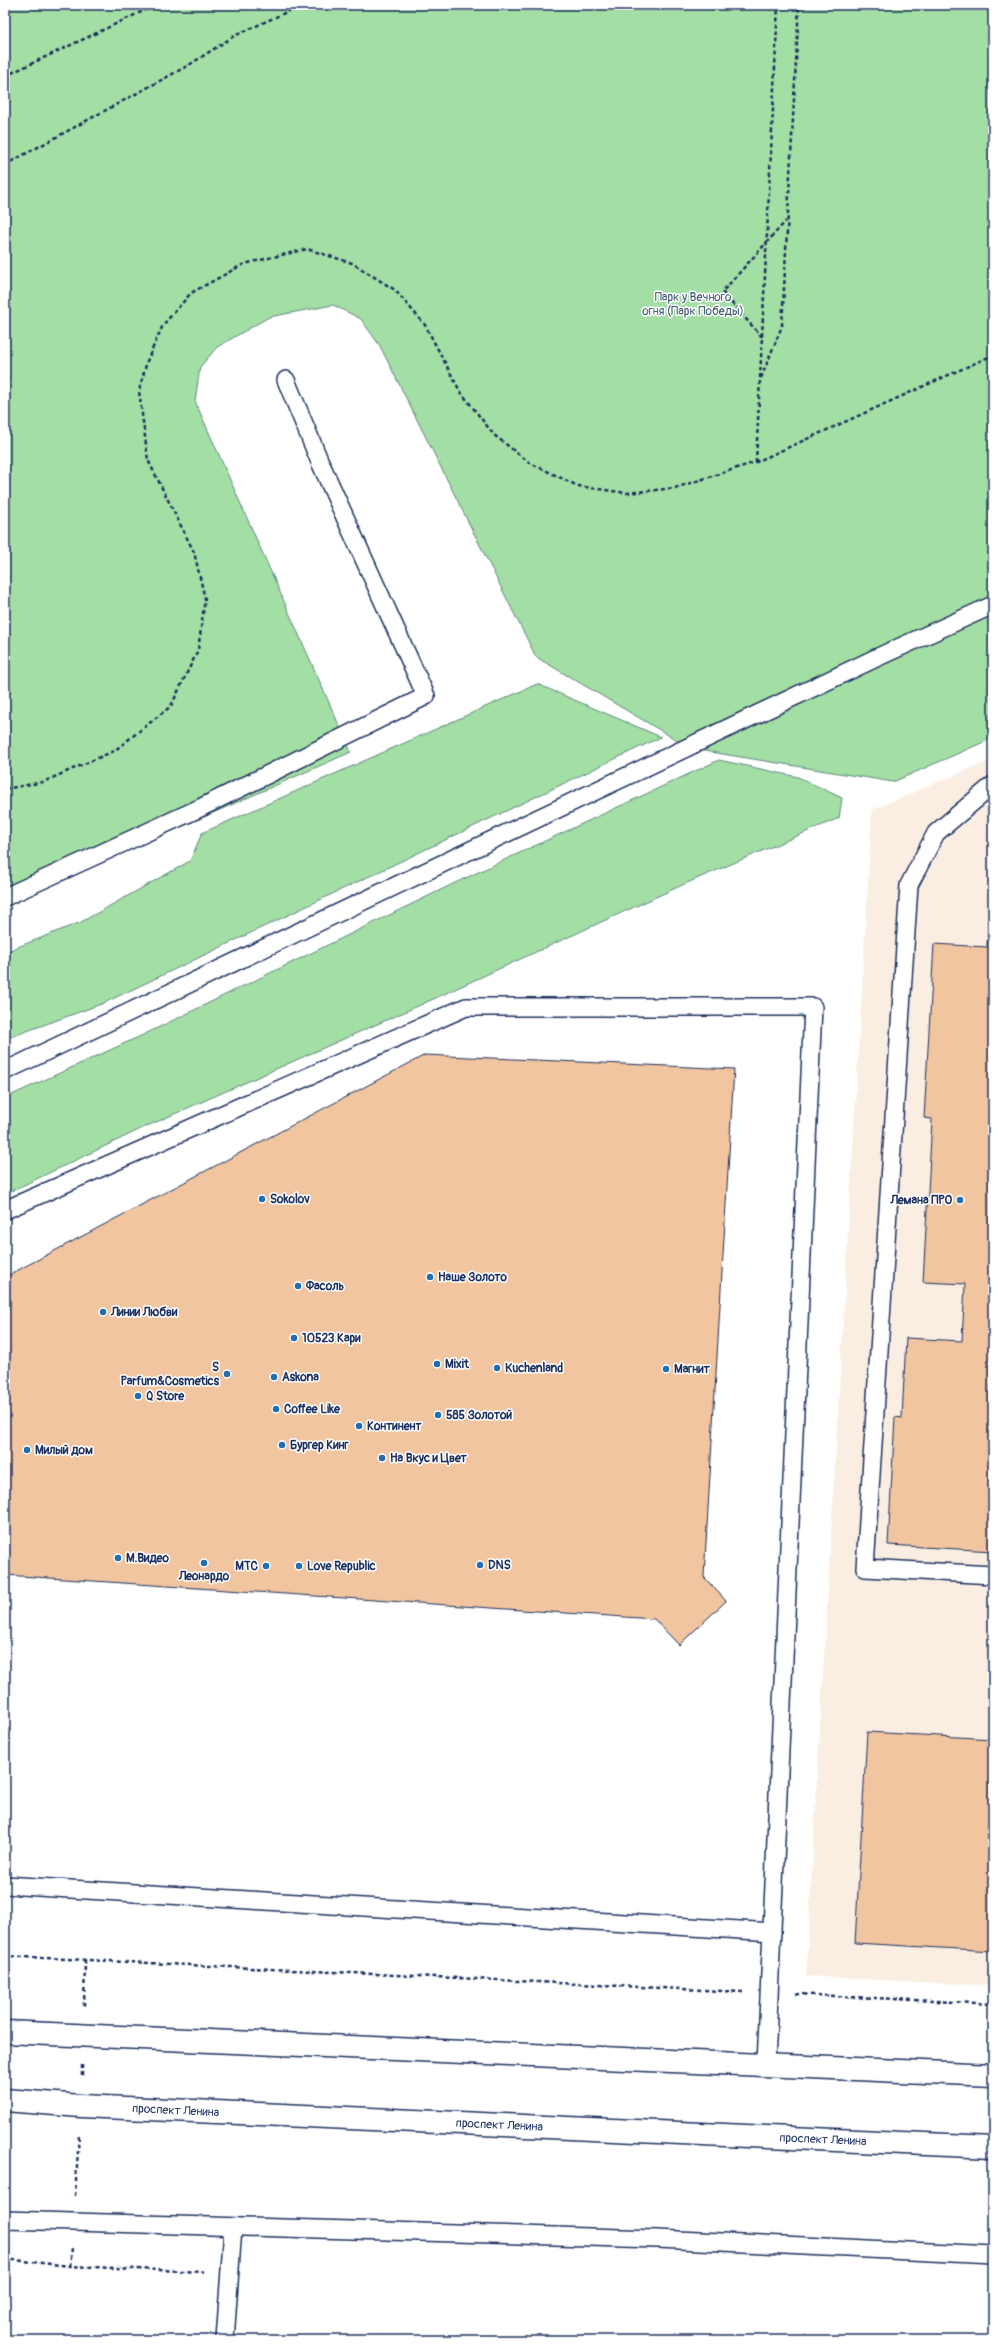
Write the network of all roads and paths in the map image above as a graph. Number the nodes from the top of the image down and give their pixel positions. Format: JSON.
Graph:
{"nodes":[{"id":1,"x":156,"y":5,"type":"edge"},
{"id":2,"x":302,"y":5,"type":"edge"},
{"id":3,"x":778,"y":5,"type":"edge"},
{"id":4,"x":799,"y":5,"type":"edge"},
{"id":5,"x":5,"y":76,"type":"edge"},
{"id":6,"x":5,"y":134,"type":"edge"},
{"id":7,"x":6,"y":166,"type":"edge"},
{"id":8,"x":786,"y":221,"type":"junction"},
{"id":9,"x":766,"y":244,"type":"junction"},
{"id":10,"x":762,"y":337,"type":"junction"},
{"id":11,"x":993,"y":355,"type":"edge"},
{"id":12,"x":286,"y":380,"type":"dead end"},
{"id":13,"x":760,"y":380,"type":"junction"},
{"id":14,"x":756,"y":462,"type":"junction"},
{"id":15,"x":993,"y":605,"type":"edge"},
{"id":16,"x":993,"y":785,"type":"edge"},
{"id":17,"x":5,"y":789,"type":"edge"},
{"id":18,"x":5,"y":898,"type":"edge"},
{"id":19,"x":5,"y":1071,"type":"edge"},
{"id":20,"x":5,"y":1210,"type":"edge"},
{"id":21,"x":993,"y":1575,"type":"edge"},
{"id":22,"x":5,"y":1885,"type":"edge"},
{"id":23,"x":772,"y":1932,"type":"junction"},
{"id":24,"x":5,"y":1956,"type":"edge"},
{"id":25,"x":769,"y":1993,"type":"junction"},
{"id":26,"x":993,"y":2004,"type":"edge"},
{"id":27,"x":5,"y":2032,"type":"edge"},
{"id":28,"x":766,"y":2064,"type":"junction"},
{"id":29,"x":993,"y":2075,"type":"edge"},
{"id":30,"x":5,"y":2100,"type":"edge"},
{"id":31,"x":993,"y":2147,"type":"edge"},
{"id":32,"x":5,"y":2220,"type":"edge"},
{"id":33,"x":232,"y":2227,"type":"junction"},
{"id":34,"x":993,"y":2255,"type":"edge"},
{"id":35,"x":5,"y":2259,"type":"edge"},
{"id":36,"x":228,"y":2273,"type":"junction"},
{"id":37,"x":225,"y":2340,"type":"edge"}],
"edges":[{"from":1,"to":5,"type":"path"},
{"from":2,"to":7,"type":"path"},
{"from":3,"to":9,"type":"path"},
{"from":4,"to":8,"type":"path"},
{"from":6,"to":7,"type":"path"},
{"from":8,"to":9,"type":"path"},
{"from":8,"to":13,"type":"path"},
{"from":9,"to":10,"type":"path"},
{"from":9,"to":10,"type":"path"},
{"from":10,"to":13,"type":"path"},
{"from":11,"to":14,"type":"path"},
{"from":12,"to":18,"type":"lane"},
{"from":13,"to":14,"type":"path"},
{"from":14,"to":17,"type":"path"},
{"from":15,"to":19,"type":"lane"},
{"from":16,"to":21,"type":"lane"},
{"from":20,"to":23,"type":"lane"},
{"from":22,"to":23,"type":"lane"},
{"from":23,"to":25,"type":"lane"},
{"from":24,"to":25,"type":"path"},
{"from":25,"to":26,"type":"path"},
{"from":25,"to":28,"type":"lane"},
{"from":27,"to":28,"type":"main road"},
{"from":28,"to":29,"type":"main road"},
{"from":30,"to":31,"type":"main road","name":"проспект Ленина"},
{"from":32,"to":33,"type":"lane"},
{"from":33,"to":34,"type":"lane"},
{"from":33,"to":36,"type":"lane"},
{"from":35,"to":36,"type":"path"},
{"from":36,"to":37,"type":"lane"}]}
